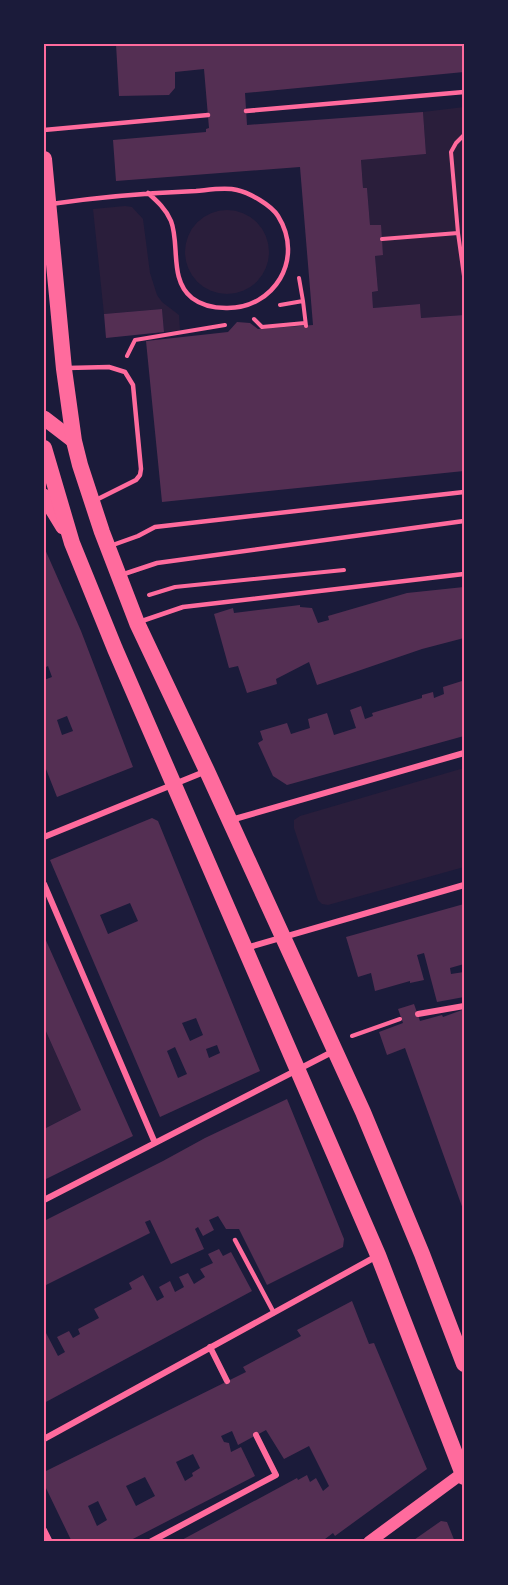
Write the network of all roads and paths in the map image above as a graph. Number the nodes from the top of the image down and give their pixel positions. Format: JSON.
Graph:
{"nodes":[{"id":1,"x":465,"y":92,"type":"edge"},
{"id":2,"x":246,"y":111,"type":"dead end"},
{"id":3,"x":207,"y":115,"type":"dead end"},
{"id":4,"x":44,"y":130,"type":"edge"},
{"id":5,"x":465,"y":135,"type":"edge"},
{"id":6,"x":44,"y":159,"type":"edge"},
{"id":7,"x":148,"y":193,"type":"junction"},
{"id":8,"x":46,"y":205,"type":"edge"},
{"id":9,"x":458,"y":233,"type":"junction"},
{"id":10,"x":382,"y":239,"type":"dead end"},
{"id":11,"x":298,"y":273,"type":"dead end"},
{"id":12,"x":465,"y":276,"type":"edge"},
{"id":13,"x":303,"y":301,"type":"junction"},
{"id":14,"x":278,"y":306,"type":"dead end"},
{"id":15,"x":258,"y":314,"type":"dead end"},
{"id":16,"x":229,"y":323,"type":"dead end"},
{"id":17,"x":64,"y":369,"type":"junction"},
{"id":18,"x":120,"y":370,"type":"junction"},
{"id":19,"x":44,"y":418,"type":"edge"},
{"id":20,"x":74,"y":441,"type":"junction"},
{"id":21,"x":44,"y":448,"type":"edge"},
{"id":22,"x":465,"y":492,"type":"edge"},
{"id":23,"x":44,"y":496,"type":"edge"},
{"id":24,"x":93,"y":502,"type":"junction"},
{"id":25,"x":465,"y":521,"type":"edge"},
{"id":26,"x":72,"y":543,"type":"junction"},
{"id":27,"x":107,"y":547,"type":"junction"},
{"id":28,"x":465,"y":574,"type":"edge"},
{"id":29,"x":119,"y":576,"type":"junction"},
{"id":30,"x":156,"y":583,"type":"dead end"},
{"id":31,"x":162,"y":600,"type":"dead end"},
{"id":32,"x":137,"y":623,"type":"junction"},
{"id":33,"x":465,"y":753,"type":"edge"},
{"id":34,"x":207,"y":771,"type":"junction"},
{"id":35,"x":172,"y":784,"type":"junction"},
{"id":36,"x":230,"y":821,"type":"junction"},
{"id":37,"x":44,"y":837,"type":"edge"},
{"id":38,"x":44,"y":884,"type":"edge"},
{"id":39,"x":465,"y":885,"type":"edge"},
{"id":40,"x":283,"y":937,"type":"junction"},
{"id":41,"x":245,"y":949,"type":"junction"},
{"id":42,"x":465,"y":1006,"type":"edge"},
{"id":43,"x":418,"y":1014,"type":"dead end"},
{"id":44,"x":400,"y":1019,"type":"dead end"},
{"id":45,"x":333,"y":1047,"type":"junction"},
{"id":46,"x":298,"y":1070,"type":"junction"},
{"id":47,"x":155,"y":1143,"type":"junction"},
{"id":48,"x":44,"y":1200,"type":"edge"},
{"id":49,"x":235,"y":1240,"type":"dead end"},
{"id":50,"x":378,"y":1255,"type":"junction"},
{"id":51,"x":274,"y":1313,"type":"junction"},
{"id":52,"x":210,"y":1347,"type":"junction"},
{"id":53,"x":465,"y":1364,"type":"edge"},
{"id":54,"x":227,"y":1381,"type":"dead end"},
{"id":55,"x":256,"y":1435,"type":"dead end"},
{"id":56,"x":44,"y":1439,"type":"edge"},
{"id":57,"x":464,"y":1474,"type":"edge"},
{"id":58,"x":44,"y":1530,"type":"edge"},
{"id":59,"x":50,"y":1542,"type":"edge"},
{"id":60,"x":150,"y":1542,"type":"edge"},
{"id":61,"x":369,"y":1542,"type":"edge"}],
"edges":[{"from":1,"to":2,"type":"lane"},
{"from":3,"to":4,"type":"lane"},
{"from":5,"to":9,"type":"path"},
{"from":6,"to":8,"type":"highway"},
{"from":7,"to":7,"type":"lane"},
{"from":7,"to":8,"type":"lane"},
{"from":8,"to":17,"type":"highway"},
{"from":9,"to":10,"type":"path"},
{"from":9,"to":12,"type":"path"},
{"from":11,"to":13,"type":"path"},
{"from":13,"to":14,"type":"path"},
{"from":13,"to":15,"type":"path"},
{"from":16,"to":18,"type":"path"},
{"from":17,"to":18,"type":"lane"},
{"from":17,"to":20,"type":"highway"},
{"from":18,"to":24,"type":"lane"},
{"from":19,"to":20,"type":"main road"},
{"from":20,"to":24,"type":"highway"},
{"from":21,"to":26,"type":"highway"},
{"from":22,"to":27,"type":"lane"},
{"from":23,"to":26,"type":"main road"},
{"from":24,"to":27,"type":"highway"},
{"from":25,"to":29,"type":"lane"},
{"from":26,"to":35,"type":"highway"},
{"from":27,"to":29,"type":"highway"},
{"from":28,"to":32,"type":"lane"},
{"from":29,"to":32,"type":"highway"},
{"from":30,"to":31,"type":"path"},
{"from":32,"to":34,"type":"highway"},
{"from":33,"to":36,"type":"street"},
{"from":34,"to":35,"type":"street"},
{"from":34,"to":36,"type":"highway"},
{"from":35,"to":37,"type":"street"},
{"from":35,"to":41,"type":"highway"},
{"from":36,"to":40,"type":"highway"},
{"from":38,"to":47,"type":"street"},
{"from":39,"to":40,"type":"street"},
{"from":40,"to":41,"type":"street"},
{"from":40,"to":45,"type":"highway"},
{"from":41,"to":46,"type":"highway"},
{"from":42,"to":43,"type":"street"},
{"from":44,"to":45,"type":"path"},
{"from":45,"to":46,"type":"street"},
{"from":45,"to":53,"type":"highway"},
{"from":46,"to":47,"type":"street"},
{"from":46,"to":50,"type":"highway"},
{"from":47,"to":48,"type":"street"},
{"from":49,"to":51,"type":"lane"},
{"from":50,"to":51,"type":"street"},
{"from":50,"to":57,"type":"highway"},
{"from":51,"to":52,"type":"street"},
{"from":52,"to":54,"type":"street"},
{"from":52,"to":56,"type":"street"},
{"from":55,"to":60,"type":"street"},
{"from":57,"to":61,"type":"main road"},
{"from":58,"to":59,"type":"street"}]}
